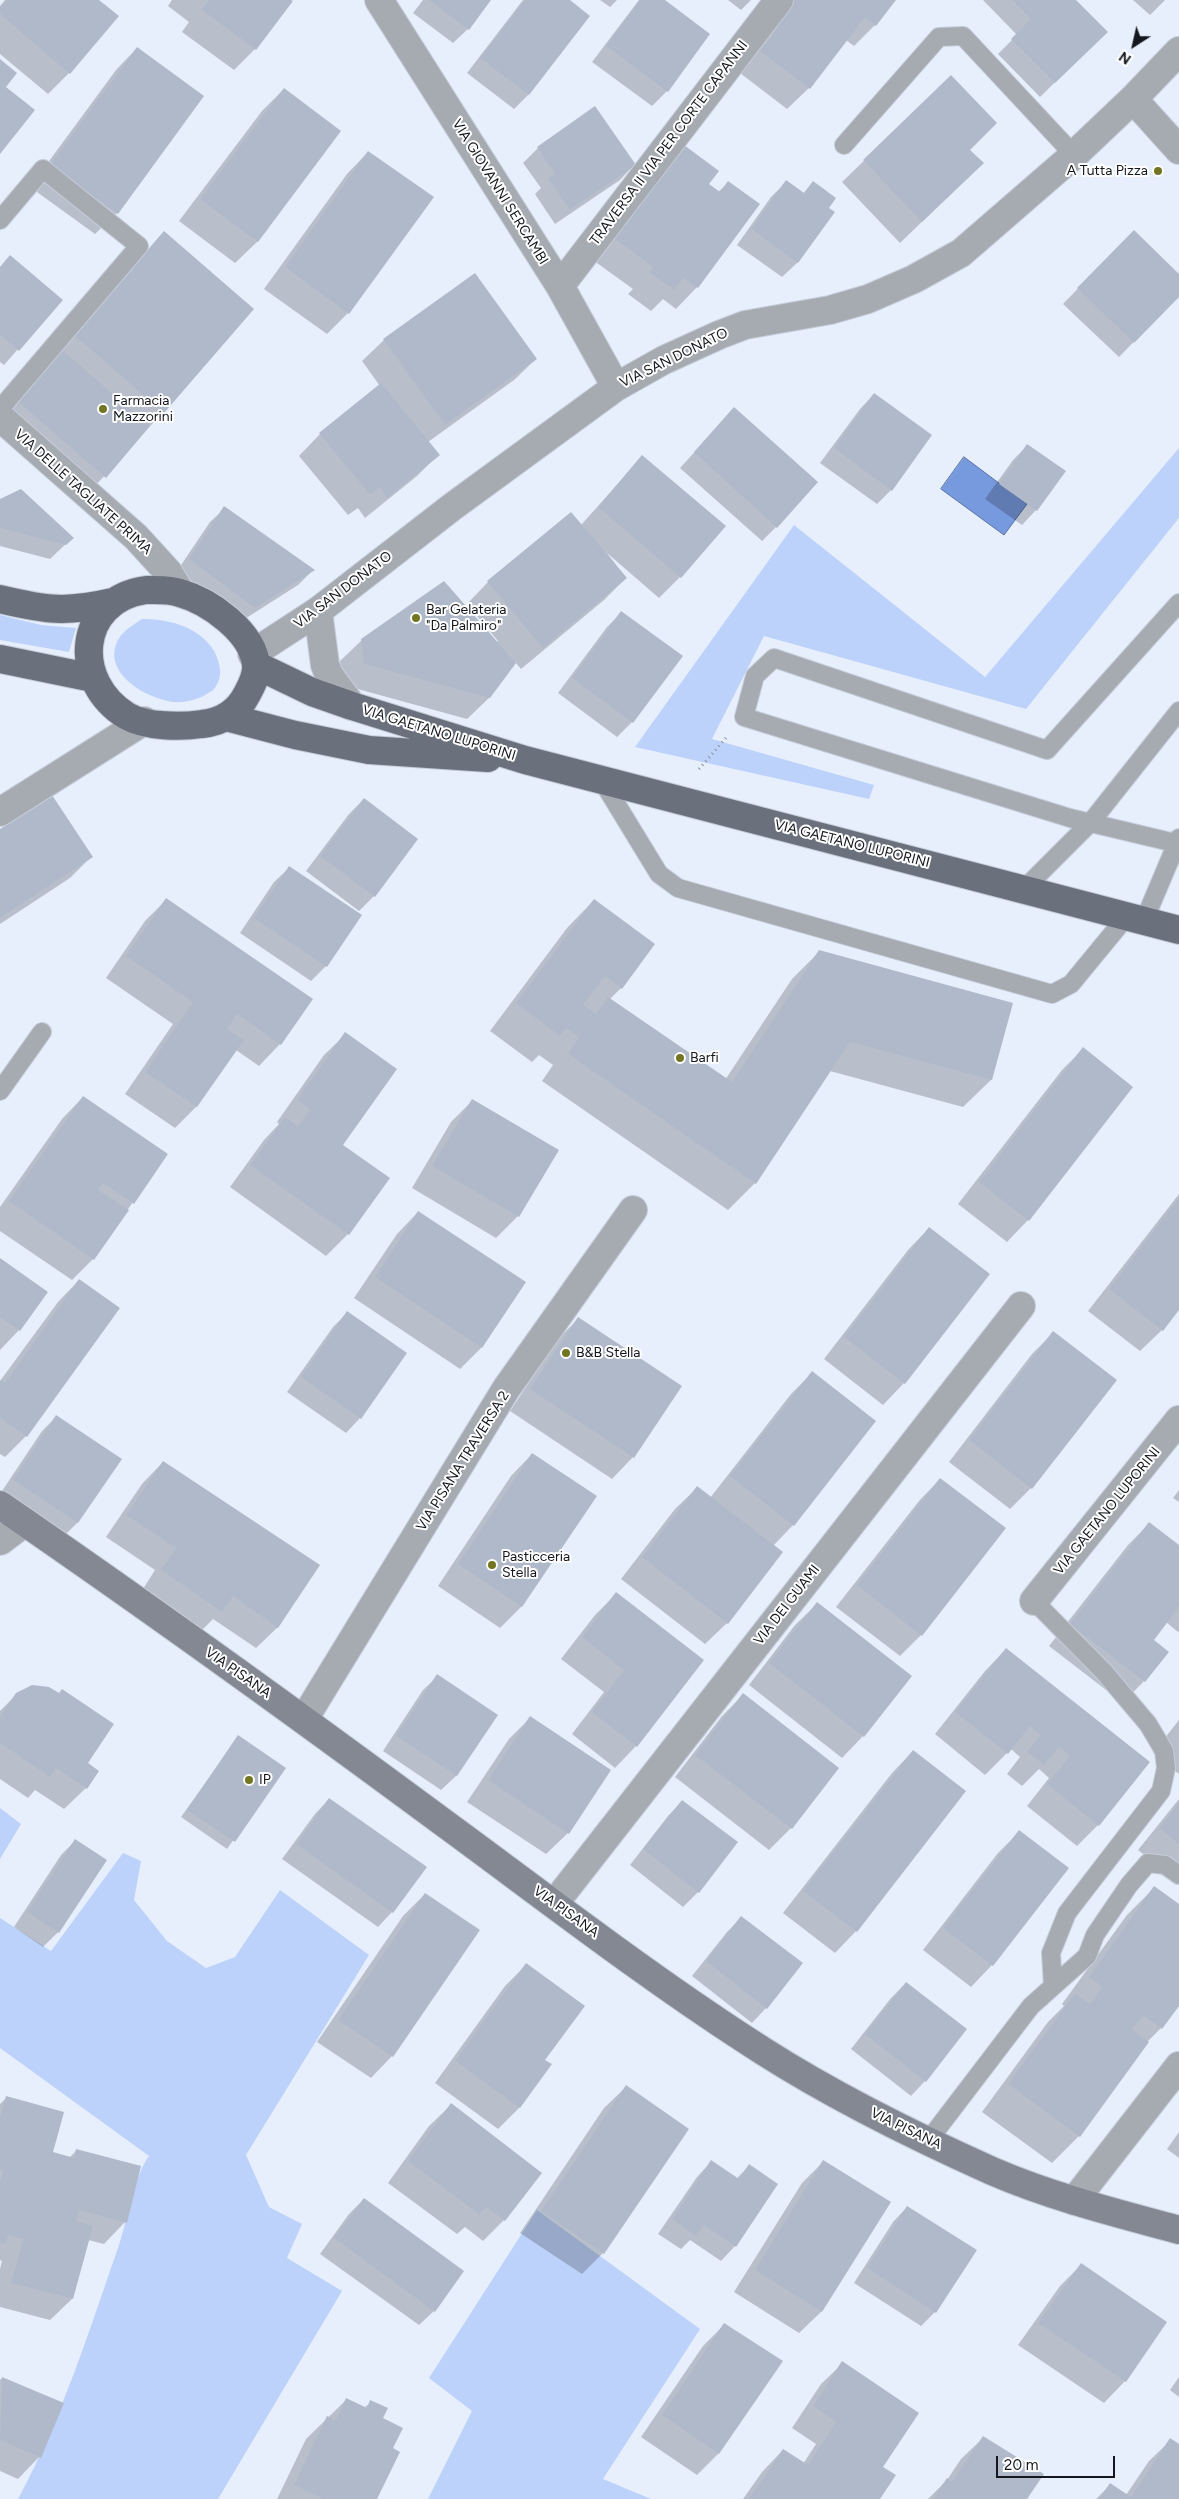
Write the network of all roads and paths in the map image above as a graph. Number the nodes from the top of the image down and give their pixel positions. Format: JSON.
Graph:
{"nodes":[{"id":1,"x":379,"y":0,"type":"edge"},
{"id":2,"x":779,"y":0,"type":"edge"},
{"id":3,"x":1179,"y":51,"type":"edge"},
{"id":4,"x":1133,"y":99,"type":"junction"},
{"id":5,"x":844,"y":145,"type":"dead end"},
{"id":6,"x":1179,"y":150,"type":"edge"},
{"id":7,"x":1074,"y":155,"type":"junction"},
{"id":8,"x":0,"y":220,"type":"edge"},
{"id":9,"x":560,"y":286,"type":"junction"},
{"id":10,"x":616,"y":386,"type":"junction"},
{"id":11,"x":0,"y":408,"type":"edge"},
{"id":12,"x":0,"y":417,"type":"edge"},
{"id":13,"x":181,"y":593,"type":"junction"},
{"id":14,"x":0,"y":599,"type":"edge"},
{"id":15,"x":113,"y":602,"type":"junction"},
{"id":16,"x":1179,"y":603,"type":"edge"},
{"id":17,"x":318,"y":611,"type":"junction"},
{"id":18,"x":0,"y":659,"type":"edge"},
{"id":19,"x":254,"y":659,"type":"junction"},
{"id":20,"x":93,"y":678,"type":"junction"},
{"id":21,"x":352,"y":706,"type":"junction"},
{"id":22,"x":1179,"y":711,"type":"edge"},
{"id":23,"x":226,"y":717,"type":"junction"},
{"id":24,"x":744,"y":717,"type":"junction"},
{"id":25,"x":144,"y":721,"type":"junction"},
{"id":26,"x":525,"y":760,"type":"junction"},
{"id":27,"x":601,"y":779,"type":"junction"},
{"id":28,"x":673,"y":799,"type":"junction"},
{"id":29,"x":0,"y":812,"type":"edge"},
{"id":30,"x":1091,"y":822,"type":"junction"},
{"id":31,"x":1177,"y":840,"type":"edge"},
{"id":32,"x":1024,"y":889,"type":"junction"},
{"id":33,"x":1135,"y":918,"type":"junction"},
{"id":34,"x":1179,"y":930,"type":"edge"},
{"id":35,"x":42,"y":1032,"type":"dead end"},
{"id":36,"x":0,"y":1091,"type":"edge"},
{"id":37,"x":633,"y":1210,"type":"dead end"},
{"id":38,"x":1021,"y":1306,"type":"dead end"},
{"id":39,"x":1179,"y":1420,"type":"edge"},
{"id":40,"x":0,"y":1505,"type":"edge"},
{"id":41,"x":25,"y":1522,"type":"junction"},
{"id":42,"x":0,"y":1542,"type":"edge"},
{"id":43,"x":1034,"y":1601,"type":"joint"},
{"id":44,"x":304,"y":1719,"type":"junction"},
{"id":45,"x":1179,"y":1875,"type":"edge"},
{"id":46,"x":554,"y":1904,"type":"junction"},
{"id":47,"x":1053,"y":1986,"type":"junction"},
{"id":48,"x":1179,"y":2066,"type":"edge"},
{"id":49,"x":928,"y":2141,"type":"junction"},
{"id":50,"x":1074,"y":2201,"type":"junction"},
{"id":51,"x":1179,"y":2230,"type":"edge"}],
"edges":[{"from":1,"to":9,"type":"street","name":"VIA GIOVANNI SERCAMBI"},
{"from":2,"to":9,"type":"street","name":"TRAVERSA II VIA PER CORTE CAPANNI"},
{"from":3,"to":4,"type":"street","name":"VIA SAN DONATO"},
{"from":4,"to":6,"type":"street"},
{"from":4,"to":7,"type":"street","name":"VIA SAN DONATO"},
{"from":5,"to":7,"type":"lane"},
{"from":7,"to":10,"type":"street","name":"VIA SAN DONATO"},
{"from":8,"to":11,"type":"lane"},
{"from":9,"to":10,"type":"street","name":"VIA GIOVANNI SERCAMBI"},
{"from":10,"to":17,"type":"street","name":"VIA SAN DONATO"},
{"from":12,"to":13,"type":"street","name":"VIA DELLE TAGLIATE PRIMA"},
{"from":13,"to":15,"type":"main road"},
{"from":13,"to":19,"type":"main road"},
{"from":14,"to":15,"type":"main road"},
{"from":15,"to":20,"type":"main road"},
{"from":16,"to":24,"type":"lane"},
{"from":17,"to":19,"type":"street","name":"VIA SAN DONATO"},
{"from":17,"to":21,"type":"street","name":"VIA GAETANO LUPORINI"},
{"from":18,"to":20,"type":"main road"},
{"from":19,"to":21,"type":"main road","name":"VIA GAETANO LUPORINI"},
{"from":19,"to":23,"type":"main road"},
{"from":20,"to":25,"type":"main road"},
{"from":21,"to":26,"type":"main road","name":"VIA GAETANO LUPORINI"},
{"from":22,"to":30,"type":"lane"},
{"from":23,"to":25,"type":"main road"},
{"from":23,"to":26,"type":"main road","name":"VIA GAETANO LUPORINI"},
{"from":24,"to":28,"type":"path"},
{"from":24,"to":30,"type":"lane"},
{"from":25,"to":29,"type":"street"},
{"from":26,"to":27,"type":"main road","name":"VIA GAETANO LUPORINI"},
{"from":27,"to":28,"type":"main road","name":"VIA GAETANO LUPORINI"},
{"from":27,"to":33,"type":"lane"},
{"from":28,"to":32,"type":"main road","name":"VIA GAETANO LUPORINI"},
{"from":30,"to":31,"type":"lane"},
{"from":30,"to":32,"type":"lane"},
{"from":31,"to":33,"type":"lane"},
{"from":32,"to":33,"type":"main road","name":"VIA GAETANO LUPORINI"},
{"from":33,"to":34,"type":"main road","name":"VIA GAETANO LUPORINI"},
{"from":35,"to":36,"type":"lane"},
{"from":37,"to":44,"type":"street","name":"VIA PISANA TRAVERSA 2"},
{"from":38,"to":46,"type":"street","name":"VIA DEI GUAMI"},
{"from":39,"to":43,"type":"street","name":"VIA GAETANO LUPORINI"},
{"from":40,"to":41,"type":"main road","name":"VIA PISANA"},
{"from":41,"to":42,"type":"street"},
{"from":41,"to":44,"type":"main road","name":"VIA PISANA"},
{"from":43,"to":47,"type":"lane"},
{"from":44,"to":46,"type":"main road","name":"VIA PISANA"},
{"from":45,"to":47,"type":"lane"},
{"from":46,"to":49,"type":"main road","name":"VIA PISANA"},
{"from":47,"to":49,"type":"lane"},
{"from":48,"to":50,"type":"street"},
{"from":49,"to":50,"type":"main road","name":"VIA PISANA"},
{"from":50,"to":51,"type":"main road","name":"VIA PISANA"}]}
